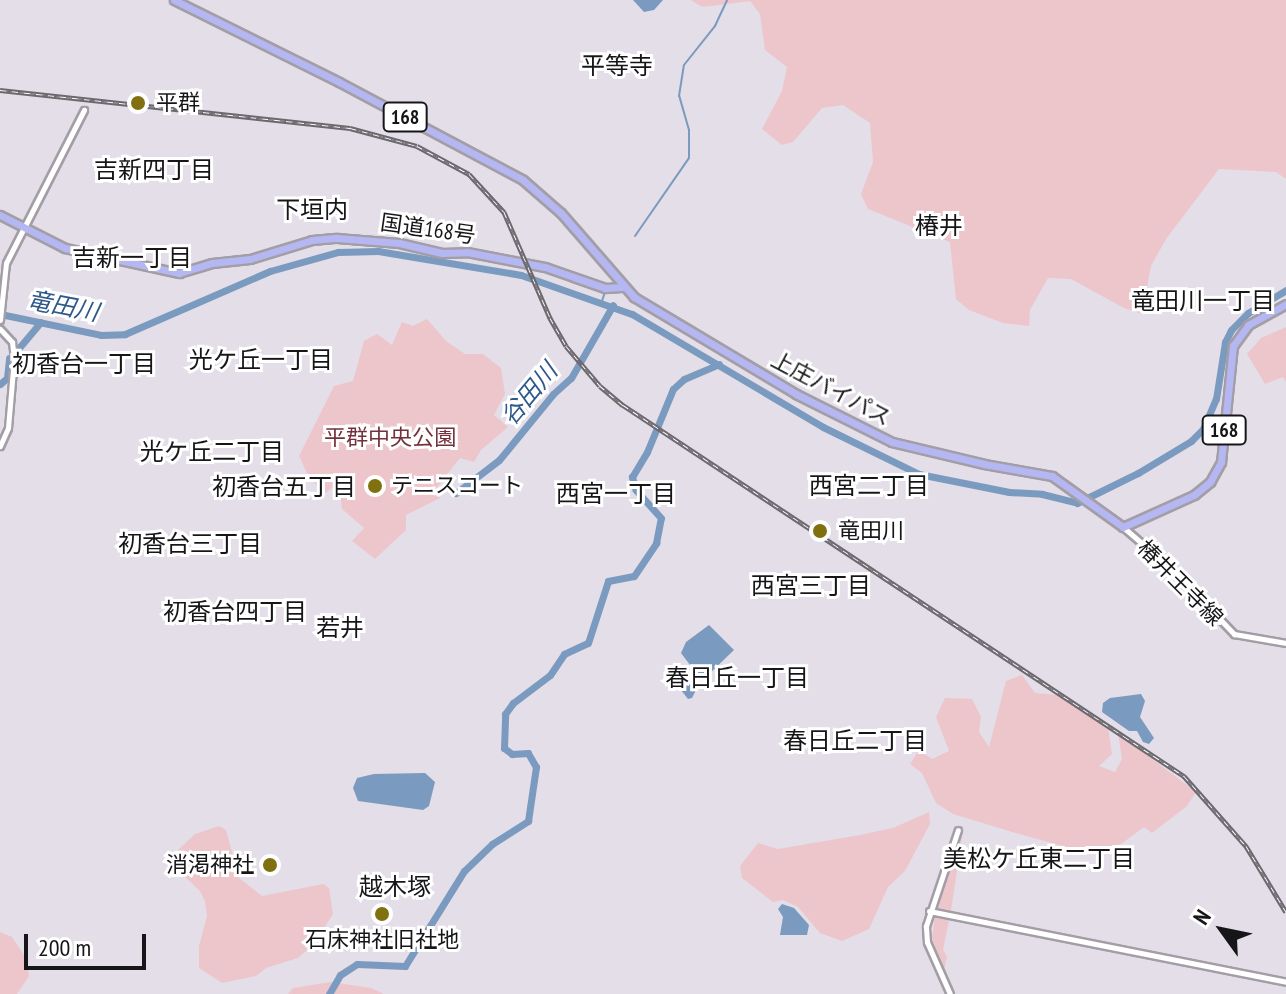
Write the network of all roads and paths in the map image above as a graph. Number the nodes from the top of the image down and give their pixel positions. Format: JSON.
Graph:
{"nodes":[{"id":1,"x":174,"y":0,"type":"edge"},
{"id":2,"x":84,"y":110,"type":"dead end"},
{"id":3,"x":0,"y":215,"type":"edge"},
{"id":4,"x":24,"y":228,"type":"junction"},
{"id":5,"x":622,"y":287,"type":"junction"},
{"id":6,"x":1286,"y":304,"type":"edge"},
{"id":7,"x":0,"y":320,"type":"edge"},
{"id":8,"x":0,"y":329,"type":"edge"},
{"id":9,"x":0,"y":446,"type":"edge"},
{"id":10,"x":1123,"y":527,"type":"junction"},
{"id":11,"x":1286,"y":643,"type":"edge"},
{"id":12,"x":958,"y":830,"type":"dead end"},
{"id":13,"x":929,"y":911,"type":"junction"},
{"id":14,"x":1286,"y":982,"type":"edge"},
{"id":15,"x":950,"y":994,"type":"edge"}],
"edges":[{"from":1,"to":5,"type":"highway","number":"168"},
{"from":2,"to":4,"type":"street"},
{"from":3,"to":4,"type":"highway","name":"国道168号","number":"168"},
{"from":4,"to":5,"type":"highway","name":"国道168号","number":"168"},
{"from":4,"to":7,"type":"street"},
{"from":5,"to":10,"type":"highway","name":"上庄バイパス","number":"168"},
{"from":6,"to":10,"type":"highway","number":"168"},
{"from":8,"to":9,"type":"street"},
{"from":10,"to":11,"type":"street","name":"椿井王寺線"},
{"from":12,"to":13,"type":"street"},
{"from":13,"to":14,"type":"street"},
{"from":13,"to":15,"type":"street"}]}
